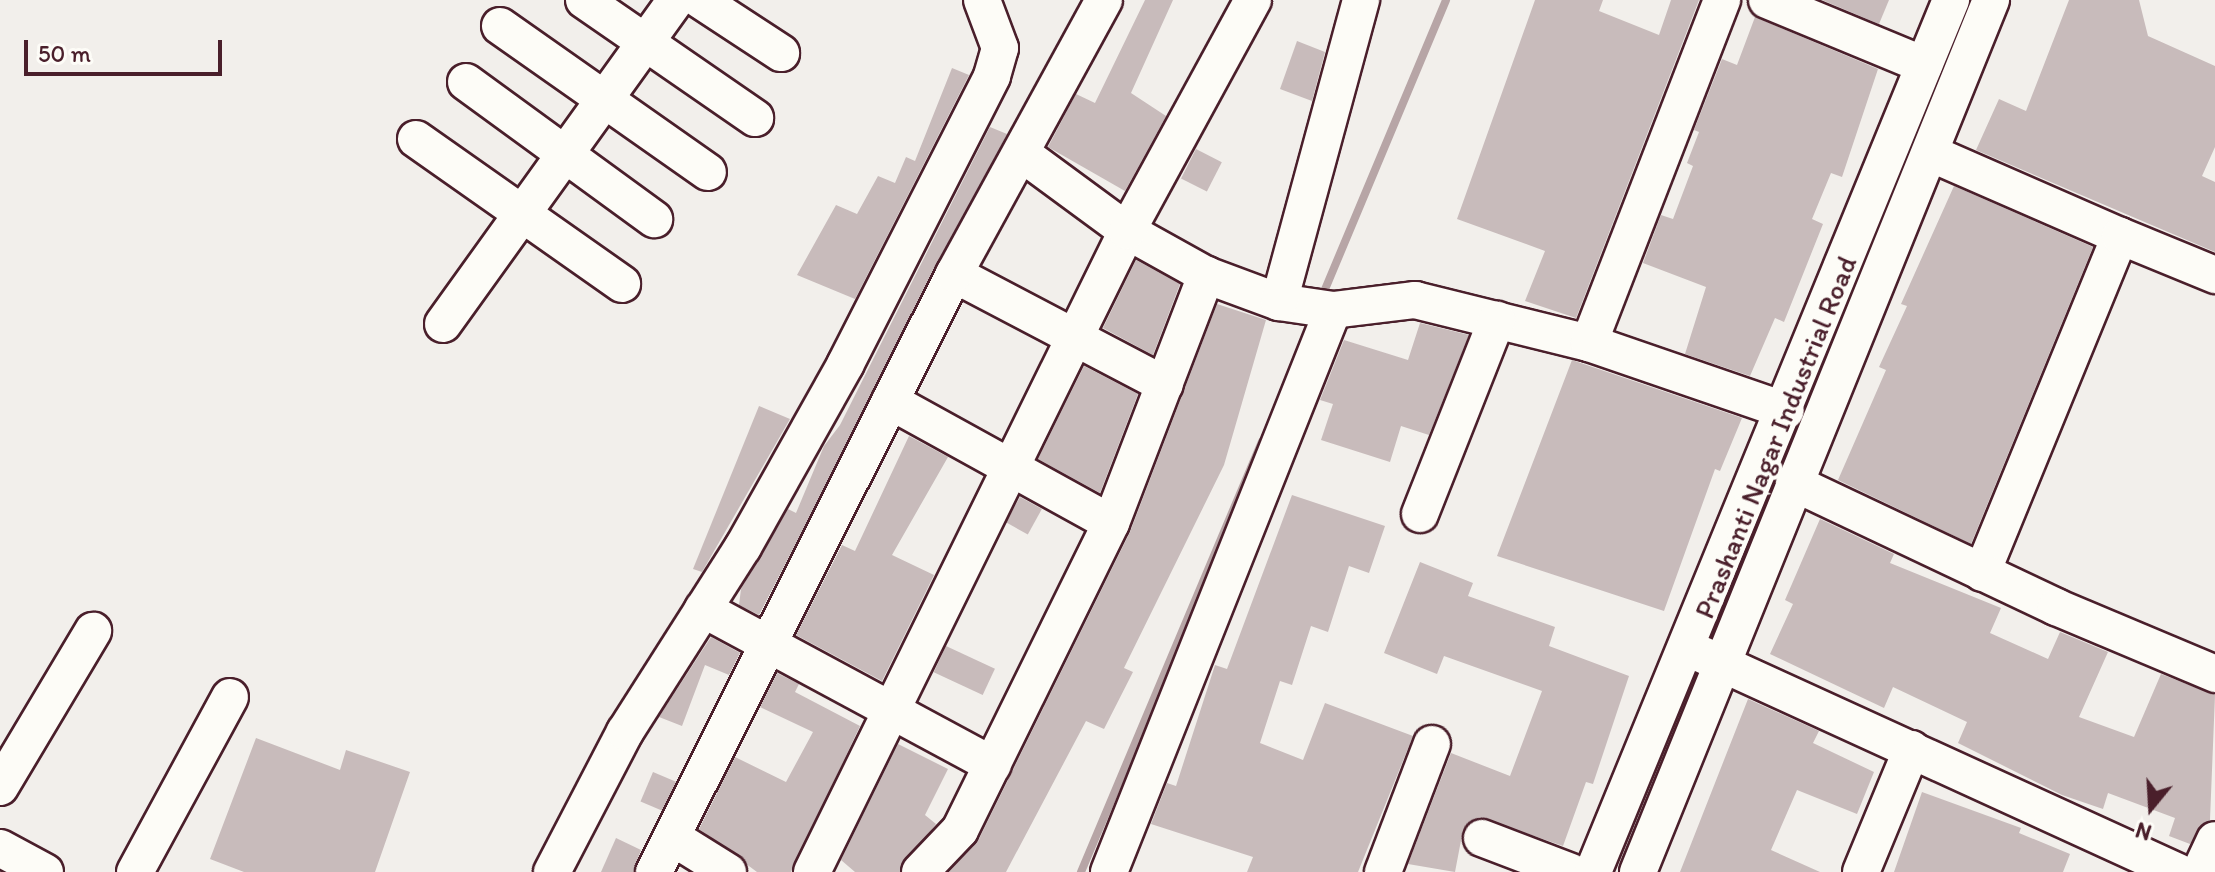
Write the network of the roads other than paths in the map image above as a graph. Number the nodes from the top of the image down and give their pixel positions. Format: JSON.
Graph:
{"nodes":[{"id":1,"x":584,"y":0,"type":"edge"},
{"id":2,"x":676,"y":0,"type":"edge"},
{"id":3,"x":700,"y":0,"type":"edge"},
{"id":4,"x":982,"y":0,"type":"edge"},
{"id":5,"x":1104,"y":0,"type":"edge"},
{"id":6,"x":1253,"y":0,"type":"edge"},
{"id":7,"x":1361,"y":0,"type":"edge"},
{"id":8,"x":1722,"y":0,"type":"edge"},
{"id":9,"x":1767,"y":0,"type":"edge"},
{"id":10,"x":1951,"y":0,"type":"edge"},
{"id":11,"x":1991,"y":0,"type":"edge"},
{"id":12,"x":500,"y":26,"type":"dead end"},
{"id":13,"x":646,"y":43,"type":"junction"},
{"id":14,"x":781,"y":53,"type":"dead end"},
{"id":15,"x":1924,"y":65,"type":"junction"},
{"id":16,"x":466,"y":82,"type":"dead end"},
{"id":17,"x":604,"y":101,"type":"junction"},
{"id":18,"x":755,"y":118,"type":"dead end"},
{"id":19,"x":416,"y":139,"type":"dead end"},
{"id":20,"x":566,"y":153,"type":"junction"},
{"id":21,"x":1021,"y":153,"type":"junction"},
{"id":22,"x":1930,"y":153,"type":"junction"},
{"id":23,"x":708,"y":172,"type":"dead end"},
{"id":24,"x":522,"y":215,"type":"junction"},
{"id":25,"x":654,"y":219,"type":"dead end"},
{"id":26,"x":1127,"y":231,"type":"junction"},
{"id":27,"x":2120,"y":236,"type":"junction"},
{"id":28,"x":954,"y":274,"type":"junction"},
{"id":29,"x":1206,"y":275,"type":"junction"},
{"id":30,"x":2215,"y":275,"type":"edge"},
{"id":31,"x":622,"y":284,"type":"dead end"},
{"id":32,"x":1279,"y":302,"type":"junction"},
{"id":33,"x":1330,"y":309,"type":"junction"},
{"id":34,"x":1497,"y":320,"type":"junction"},
{"id":35,"x":443,"y":324,"type":"dead end"},
{"id":36,"x":1079,"y":340,"type":"junction"},
{"id":37,"x":1589,"y":343,"type":"junction"},
{"id":38,"x":1165,"y":385,"type":"junction"},
{"id":39,"x":890,"y":401,"type":"junction"},
{"id":40,"x":1786,"y":411,"type":"junction"},
{"id":41,"x":1014,"y":469,"type":"junction"},
{"id":42,"x":1794,"y":483,"type":"junction"},
{"id":43,"x":1420,"y":514,"type":"dead end"},
{"id":44,"x":1111,"y":523,"type":"junction"},
{"id":45,"x":1982,"y":573,"type":"junction"},
{"id":46,"x":703,"y":609,"type":"junction"},
{"id":47,"x":93,"y":631,"type":"dead end"},
{"id":48,"x":770,"y":641,"type":"junction"},
{"id":49,"x":1689,"y":650,"type":"junction"},
{"id":50,"x":1724,"y":664,"type":"junction"},
{"id":51,"x":2215,"y":674,"type":"edge"},
{"id":52,"x":230,"y":697,"type":"dead end"},
{"id":53,"x":896,"y":707,"type":"junction"},
{"id":54,"x":1432,"y":744,"type":"dead end"},
{"id":55,"x":1912,"y":749,"type":"junction"},
{"id":56,"x":993,"y":765,"type":"junction"},
{"id":57,"x":0,"y":787,"type":"edge"},
{"id":58,"x":672,"y":837,"type":"junction"},
{"id":59,"x":1482,"y":838,"type":"dead end"},
{"id":60,"x":2215,"y":840,"type":"edge"},
{"id":61,"x":0,"y":848,"type":"edge"},
{"id":62,"x":45,"y":872,"type":"edge"},
{"id":63,"x":135,"y":872,"type":"edge"},
{"id":64,"x":552,"y":872,"type":"edge"},
{"id":65,"x":654,"y":872,"type":"edge"},
{"id":66,"x":728,"y":872,"type":"edge"},
{"id":67,"x":812,"y":872,"type":"edge"},
{"id":68,"x":920,"y":872,"type":"edge"},
{"id":69,"x":1109,"y":872,"type":"edge"},
{"id":70,"x":1383,"y":872,"type":"edge"},
{"id":71,"x":1571,"y":872,"type":"edge"},
{"id":72,"x":1593,"y":872,"type":"edge"},
{"id":73,"x":1638,"y":872,"type":"edge"},
{"id":74,"x":1861,"y":872,"type":"edge"},
{"id":75,"x":2178,"y":872,"type":"edge"},
{"id":76,"x":2200,"y":872,"type":"edge"}],
"edges":[{"from":1,"to":13,"type":"street"},
{"from":2,"to":13,"type":"street"},
{"from":3,"to":14,"type":"street"},
{"from":4,"to":46,"type":"street"},
{"from":5,"to":21,"type":"street"},
{"from":6,"to":26,"type":"street"},
{"from":7,"to":32,"type":"street"},
{"from":8,"to":37,"type":"street"},
{"from":9,"to":15,"type":"street"},
{"from":10,"to":15,"type":"street","name":"Prashanti Nagar Industrial Road"},
{"from":11,"to":22,"type":"street","name":"Prashanti Nagar Industrial Road"},
{"from":12,"to":17,"type":"street"},
{"from":13,"to":17,"type":"street"},
{"from":13,"to":18,"type":"street"},
{"from":15,"to":40,"type":"street","name":"Prashanti Nagar Industrial Road"},
{"from":16,"to":20,"type":"street"},
{"from":17,"to":20,"type":"street"},
{"from":17,"to":23,"type":"street"},
{"from":19,"to":24,"type":"street"},
{"from":20,"to":24,"type":"street"},
{"from":20,"to":25,"type":"street"},
{"from":21,"to":26,"type":"street"},
{"from":21,"to":28,"type":"street"},
{"from":22,"to":27,"type":"street"},
{"from":22,"to":42,"type":"street","name":"Prashanti Nagar Industrial Road"},
{"from":24,"to":31,"type":"street"},
{"from":24,"to":35,"type":"street"},
{"from":26,"to":29,"type":"street"},
{"from":26,"to":36,"type":"street"},
{"from":27,"to":30,"type":"street"},
{"from":27,"to":45,"type":"street"},
{"from":28,"to":36,"type":"street"},
{"from":28,"to":39,"type":"street"},
{"from":29,"to":32,"type":"street"},
{"from":29,"to":38,"type":"street"},
{"from":32,"to":33,"type":"street"},
{"from":33,"to":34,"type":"street"},
{"from":33,"to":69,"type":"street"},
{"from":34,"to":37,"type":"street"},
{"from":34,"to":43,"type":"street"},
{"from":36,"to":38,"type":"street"},
{"from":36,"to":41,"type":"street"},
{"from":37,"to":40,"type":"street"},
{"from":38,"to":44,"type":"street"},
{"from":39,"to":41,"type":"street"},
{"from":39,"to":48,"type":"street"},
{"from":40,"to":49,"type":"street","name":"Prashanti Nagar Industrial Road"},
{"from":41,"to":44,"type":"street"},
{"from":41,"to":53,"type":"street"},
{"from":42,"to":45,"type":"street"},
{"from":42,"to":50,"type":"street","name":"Prashanti Nagar Industrial Road"},
{"from":44,"to":56,"type":"street"},
{"from":45,"to":51,"type":"street"},
{"from":46,"to":48,"type":"street"},
{"from":46,"to":64,"type":"street"},
{"from":47,"to":57,"type":"street"},
{"from":48,"to":53,"type":"street"},
{"from":48,"to":58,"type":"street"},
{"from":49,"to":50,"type":"street"},
{"from":49,"to":72,"type":"street","name":"Prashanti Nagar Industrial Road"},
{"from":50,"to":55,"type":"street"},
{"from":50,"to":73,"type":"street","name":"Prashanti Nagar Industrial Road"},
{"from":52,"to":63,"type":"street"},
{"from":53,"to":56,"type":"street"},
{"from":53,"to":67,"type":"street"},
{"from":54,"to":70,"type":"street"},
{"from":55,"to":74,"type":"street"},
{"from":55,"to":75,"type":"street"},
{"from":56,"to":68,"type":"street"},
{"from":58,"to":65,"type":"street"},
{"from":58,"to":66,"type":"street"},
{"from":59,"to":71,"type":"street"},
{"from":60,"to":76,"type":"street"},
{"from":61,"to":62,"type":"street"}]}
